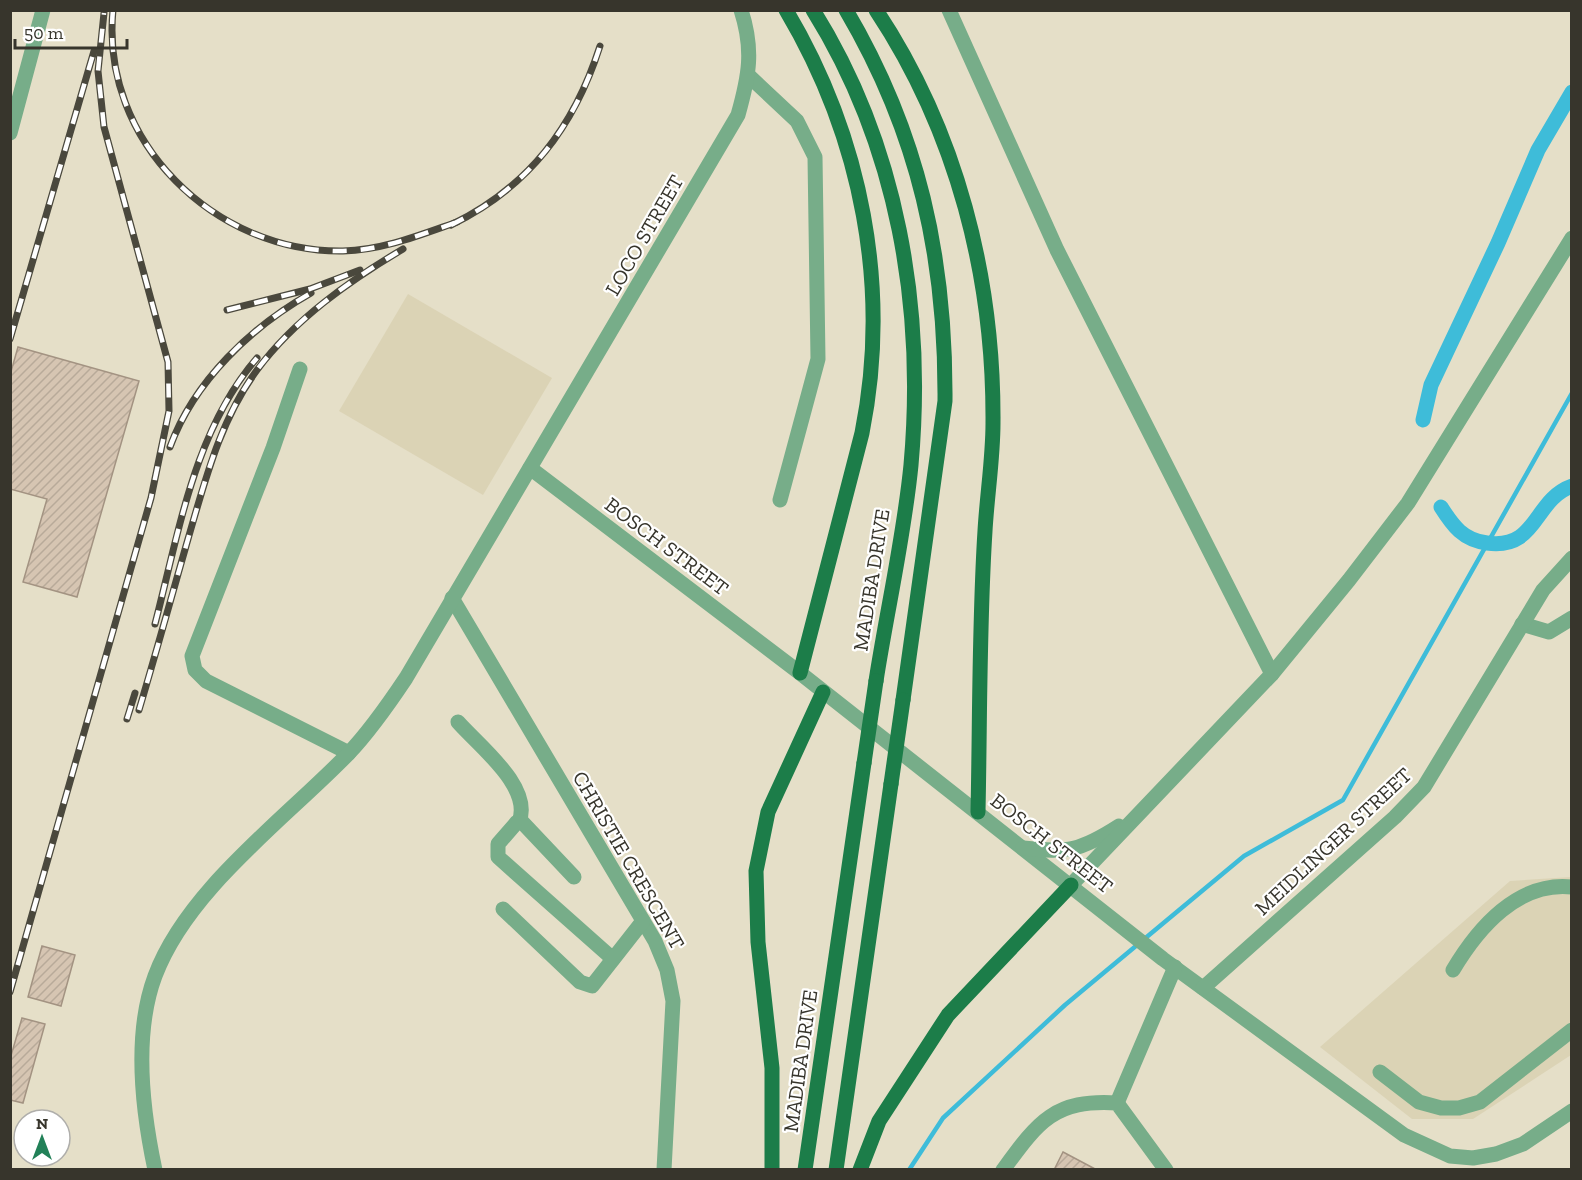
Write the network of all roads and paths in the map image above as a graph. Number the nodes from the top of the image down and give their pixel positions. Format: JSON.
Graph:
{"nodes":[{"id":1,"x":43,"y":10,"type":"edge"},
{"id":2,"x":741,"y":10,"type":"edge"},
{"id":3,"x":786,"y":10,"type":"edge"},
{"id":4,"x":813,"y":10,"type":"edge"},
{"id":5,"x":846,"y":10,"type":"edge"},
{"id":6,"x":876,"y":10,"type":"edge"},
{"id":7,"x":949,"y":10,"type":"edge"},
{"id":8,"x":749,"y":76,"type":"junction"},
{"id":9,"x":10,"y":133,"type":"edge"},
{"id":10,"x":1572,"y":238,"type":"edge"},
{"id":11,"x":300,"y":369,"type":"dead end"},
{"id":12,"x":530,"y":468,"type":"junction"},
{"id":13,"x":780,"y":501,"type":"dead end"},
{"id":14,"x":1572,"y":558,"type":"edge"},
{"id":15,"x":452,"y":598,"type":"junction"},
{"id":16,"x":1572,"y":618,"type":"edge"},
{"id":17,"x":1522,"y":624,"type":"junction"},
{"id":18,"x":800,"y":673,"type":"junction"},
{"id":19,"x":1272,"y":674,"type":"junction"},
{"id":20,"x":823,"y":692,"type":"junction"},
{"id":21,"x":458,"y":722,"type":"dead end"},
{"id":22,"x":349,"y":753,"type":"junction"},
{"id":23,"x":1142,"y":810,"type":"junction"},
{"id":24,"x":978,"y":812,"type":"junction"},
{"id":25,"x":519,"y":822,"type":"junction"},
{"id":26,"x":1023,"y":848,"type":"junction"},
{"id":27,"x":574,"y":877,"type":"dead end"},
{"id":28,"x":1071,"y":885,"type":"junction"},
{"id":29,"x":1572,"y":887,"type":"edge"},
{"id":30,"x":503,"y":909,"type":"dead end"},
{"id":31,"x":643,"y":921,"type":"junction"},
{"id":32,"x":613,"y":959,"type":"junction"},
{"id":33,"x":1169,"y":963,"type":"junction"},
{"id":34,"x":1453,"y":970,"type":"dead end"},
{"id":35,"x":1203,"y":988,"type":"junction"},
{"id":36,"x":1572,"y":1030,"type":"edge"},
{"id":37,"x":1380,"y":1072,"type":"dead end"},
{"id":38,"x":1117,"y":1103,"type":"junction"},
{"id":39,"x":1572,"y":1111,"type":"edge"},
{"id":40,"x":1468,"y":1164,"type":"edge"},
{"id":41,"x":155,"y":1170,"type":"edge"},
{"id":42,"x":664,"y":1170,"type":"edge"},
{"id":43,"x":772,"y":1170,"type":"edge"},
{"id":44,"x":805,"y":1170,"type":"edge"},
{"id":45,"x":836,"y":1170,"type":"edge"},
{"id":46,"x":860,"y":1170,"type":"edge"},
{"id":47,"x":1003,"y":1170,"type":"edge"},
{"id":48,"x":1166,"y":1170,"type":"edge"}],
"edges":[{"from":1,"to":9,"type":"street"},
{"from":2,"to":8,"type":"street","name":"LOCO STREET"},
{"from":3,"to":18,"type":"main road"},
{"from":4,"to":44,"type":"main road","name":"MADIBA DRIVE","bridge":true},
{"from":5,"to":45,"type":"main road","bridge":true},
{"from":6,"to":24,"type":"main road"},
{"from":7,"to":19,"type":"street"},
{"from":8,"to":12,"type":"street","name":"LOCO STREET"},
{"from":8,"to":13,"type":"street"},
{"from":10,"to":19,"type":"street"},
{"from":11,"to":22,"type":"street"},
{"from":12,"to":15,"type":"street","name":"LOCO STREET"},
{"from":12,"to":18,"type":"street","name":"BOSCH STREET"},
{"from":14,"to":17,"type":"street","name":"MEIDLINGER STREET"},
{"from":15,"to":22,"type":"street","name":"LOCO STREET"},
{"from":15,"to":31,"type":"street","name":"CHRISTIE CRESCENT"},
{"from":16,"to":17,"type":"street"},
{"from":17,"to":35,"type":"street","name":"MEIDLINGER STREET"},
{"from":18,"to":20,"type":"street","name":"BOSCH STREET"},
{"from":19,"to":23,"type":"street"},
{"from":20,"to":24,"type":"street","name":"BOSCH STREET"},
{"from":20,"to":43,"type":"main road"},
{"from":21,"to":25,"type":"street"},
{"from":22,"to":41,"type":"street","name":"LOCO STREET"},
{"from":23,"to":26,"type":"street"},
{"from":23,"to":28,"type":"street"},
{"from":24,"to":26,"type":"street","name":"BOSCH STREET"},
{"from":25,"to":27,"type":"street"},
{"from":25,"to":32,"type":"street"},
{"from":26,"to":28,"type":"street","name":"BOSCH STREET"},
{"from":28,"to":33,"type":"street","name":"BOSCH STREET"},
{"from":28,"to":46,"type":"main road"},
{"from":29,"to":34,"type":"street"},
{"from":30,"to":32,"type":"street"},
{"from":31,"to":32,"type":"street"},
{"from":31,"to":42,"type":"street","name":"CHRISTIE CRESCENT"},
{"from":33,"to":35,"type":"street","name":"BOSCH STREET"},
{"from":33,"to":38,"type":"street"},
{"from":35,"to":40,"type":"street","name":"BOSCH STREET"},
{"from":36,"to":37,"type":"street"},
{"from":38,"to":47,"type":"street"},
{"from":38,"to":48,"type":"street"},
{"from":39,"to":40,"type":"street","name":"BOSCH STREET"}]}
